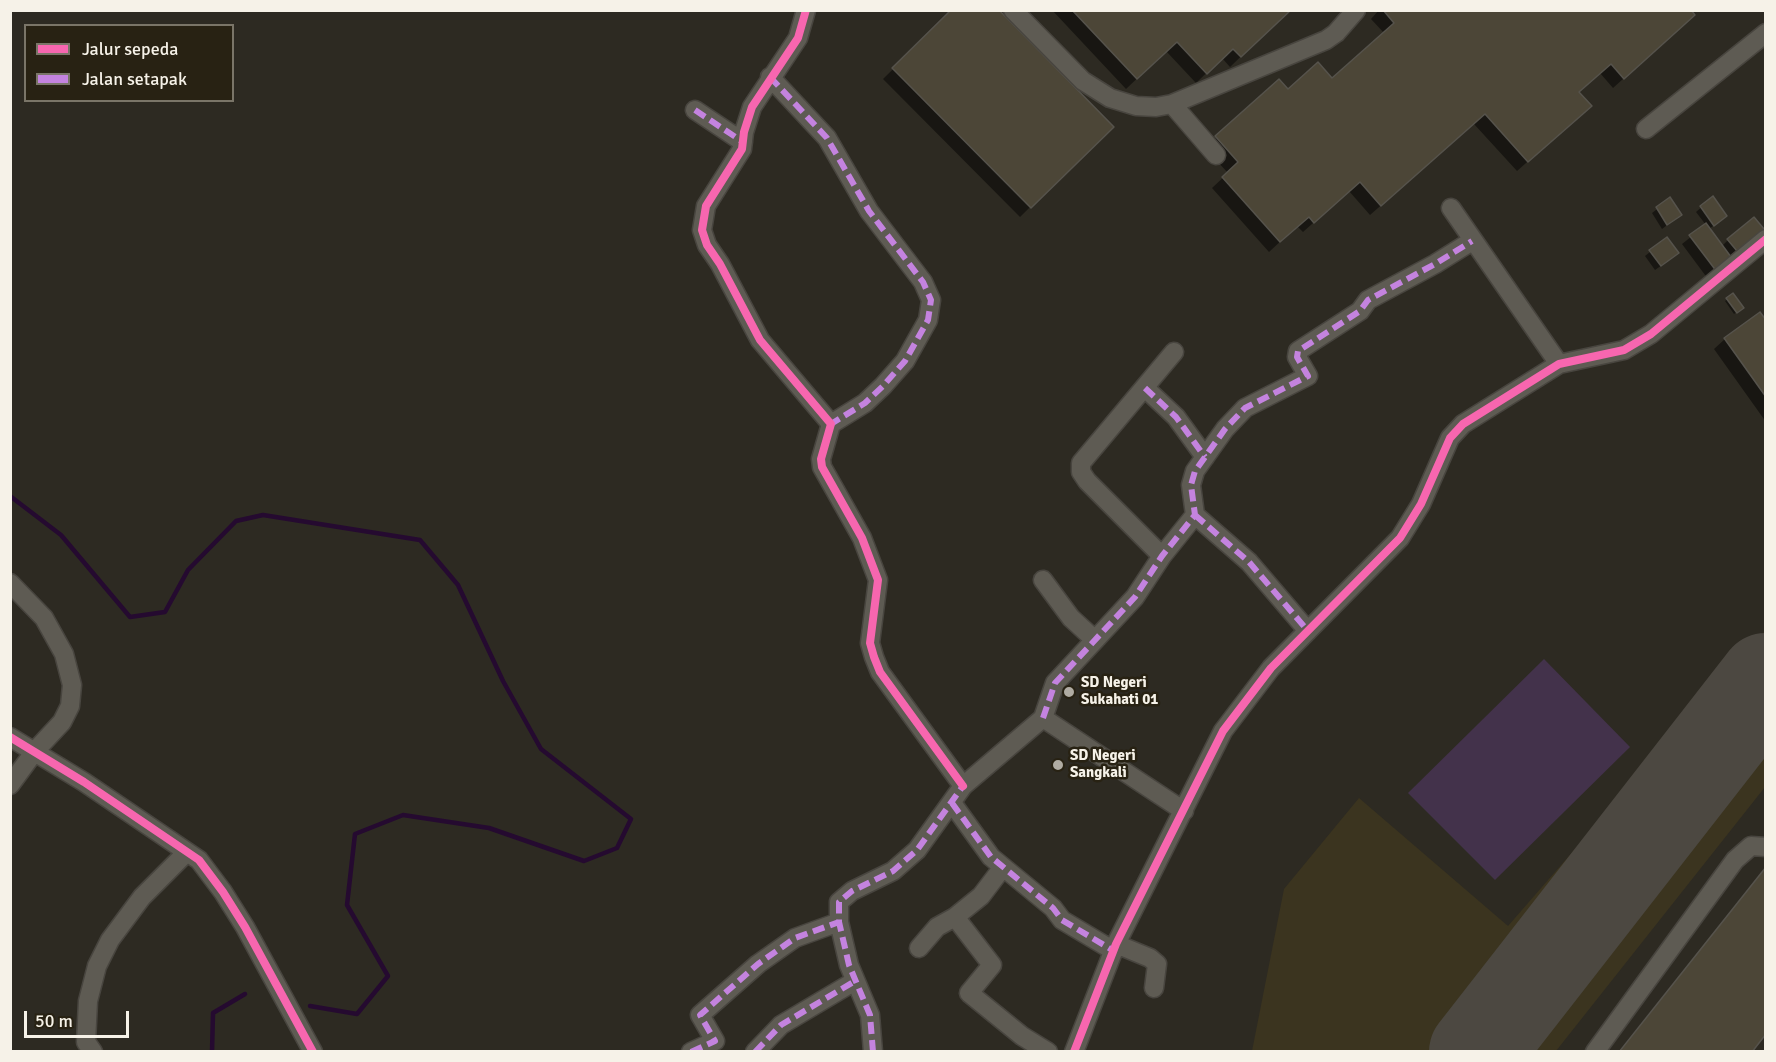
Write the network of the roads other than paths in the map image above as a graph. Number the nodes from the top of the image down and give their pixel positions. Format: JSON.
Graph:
{"nodes":[{"id":1,"x":806,"y":10,"type":"edge"},
{"id":2,"x":1013,"y":10,"type":"edge"},
{"id":3,"x":1356,"y":10,"type":"edge"},
{"id":4,"x":1766,"y":33,"type":"edge"},
{"id":5,"x":770,"y":77,"type":"junction"},
{"id":6,"x":1172,"y":104,"type":"junction"},
{"id":7,"x":696,"y":110,"type":"dead end"},
{"id":8,"x":1646,"y":129,"type":"dead end"},
{"id":9,"x":743,"y":142,"type":"junction"},
{"id":10,"x":1216,"y":155,"type":"dead end"},
{"id":11,"x":1450,"y":208,"type":"dead end"},
{"id":12,"x":1472,"y":241,"type":"junction"},
{"id":13,"x":1763,"y":246,"type":"edge"},
{"id":14,"x":1174,"y":352,"type":"dead end"},
{"id":15,"x":1559,"y":364,"type":"junction"},
{"id":16,"x":1145,"y":388,"type":"junction"},
{"id":17,"x":831,"y":424,"type":"junction"},
{"id":18,"x":1205,"y":457,"type":"junction"},
{"id":19,"x":1196,"y":515,"type":"junction"},
{"id":20,"x":1162,"y":556,"type":"junction"},
{"id":21,"x":1043,"y":580,"type":"dead end"},
{"id":22,"x":10,"y":583,"type":"edge"},
{"id":23,"x":1308,"y":631,"type":"junction"},
{"id":24,"x":1095,"y":640,"type":"junction"},
{"id":25,"x":1043,"y":718,"type":"junction"},
{"id":26,"x":10,"y":736,"type":"edge"},
{"id":27,"x":35,"y":751,"type":"junction"},
{"id":28,"x":10,"y":785,"type":"edge"},
{"id":29,"x":963,"y":786,"type":"junction"},
{"id":30,"x":952,"y":803,"type":"junction"},
{"id":31,"x":1184,"y":811,"type":"junction"},
{"id":32,"x":1766,"y":847,"type":"edge"},
{"id":33,"x":187,"y":852,"type":"junction"},
{"id":34,"x":1003,"y":867,"type":"junction"},
{"id":35,"x":955,"y":917,"type":"junction"},
{"id":36,"x":840,"y":922,"type":"junction"},
{"id":37,"x":920,"y":948,"type":"dead end"},
{"id":38,"x":1115,"y":948,"type":"junction"},
{"id":39,"x":855,"y":981,"type":"junction"},
{"id":40,"x":1154,"y":988,"type":"dead end"},
{"id":41,"x":84,"y":1048,"type":"edge"},
{"id":42,"x":313,"y":1052,"type":"edge"},
{"id":43,"x":691,"y":1052,"type":"edge"},
{"id":44,"x":755,"y":1052,"type":"edge"},
{"id":45,"x":873,"y":1052,"type":"edge"},
{"id":46,"x":1048,"y":1052,"type":"edge"},
{"id":47,"x":1074,"y":1052,"type":"edge"},
{"id":48,"x":1595,"y":1052,"type":"edge"}],
"edges":[{"from":1,"to":5,"type":"street"},
{"from":2,"to":6,"type":"street"},
{"from":3,"to":6,"type":"street"},
{"from":4,"to":8,"type":"street"},
{"from":5,"to":9,"type":"street"},
{"from":5,"to":17,"type":"street"},
{"from":6,"to":10,"type":"street"},
{"from":7,"to":9,"type":"street"},
{"from":9,"to":17,"type":"street"},
{"from":11,"to":12,"type":"street"},
{"from":12,"to":15,"type":"street"},
{"from":12,"to":18,"type":"street"},
{"from":13,"to":15,"type":"street"},
{"from":14,"to":16,"type":"street"},
{"from":15,"to":23,"type":"street"},
{"from":16,"to":18,"type":"street"},
{"from":16,"to":20,"type":"street"},
{"from":17,"to":29,"type":"street"},
{"from":18,"to":19,"type":"street"},
{"from":19,"to":20,"type":"street"},
{"from":19,"to":23,"type":"street"},
{"from":20,"to":24,"type":"street"},
{"from":21,"to":24,"type":"street"},
{"from":22,"to":27,"type":"street"},
{"from":23,"to":31,"type":"street"},
{"from":24,"to":25,"type":"street"},
{"from":25,"to":29,"type":"street"},
{"from":25,"to":31,"type":"street"},
{"from":26,"to":27,"type":"street"},
{"from":27,"to":28,"type":"street"},
{"from":27,"to":33,"type":"street"},
{"from":29,"to":30,"type":"street"},
{"from":30,"to":34,"type":"street"},
{"from":30,"to":36,"type":"street"},
{"from":31,"to":38,"type":"street"},
{"from":32,"to":48,"type":"street"},
{"from":33,"to":41,"type":"street"},
{"from":33,"to":42,"type":"street"},
{"from":34,"to":35,"type":"street"},
{"from":34,"to":38,"type":"street"},
{"from":35,"to":37,"type":"street"},
{"from":35,"to":46,"type":"street"},
{"from":36,"to":39,"type":"street"},
{"from":36,"to":43,"type":"street"},
{"from":38,"to":40,"type":"street"},
{"from":38,"to":47,"type":"street"},
{"from":39,"to":44,"type":"street"},
{"from":39,"to":45,"type":"street"}]}
